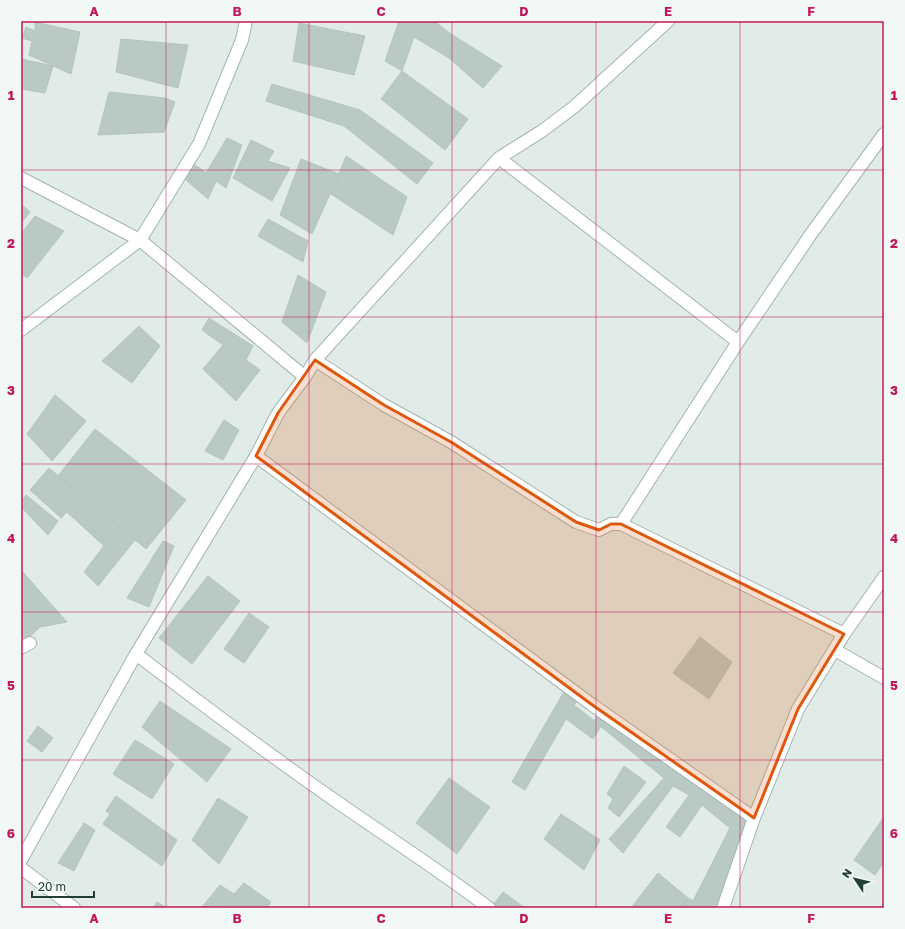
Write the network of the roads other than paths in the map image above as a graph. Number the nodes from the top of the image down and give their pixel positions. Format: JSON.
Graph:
{"nodes":[{"id":1,"x":246,"y":21,"type":"edge"},
{"id":2,"x":668,"y":21,"type":"edge"},
{"id":3,"x":884,"y":134,"type":"edge"},
{"id":4,"x":499,"y":158,"type":"junction"},
{"id":5,"x":21,"y":178,"type":"edge"},
{"id":6,"x":140,"y":240,"type":"junction"},
{"id":7,"x":21,"y":330,"type":"edge"},
{"id":8,"x":738,"y":342,"type":"junction"},
{"id":9,"x":315,"y":360,"type":"junction"},
{"id":10,"x":305,"y":377,"type":"junction"},
{"id":11,"x":256,"y":456,"type":"junction"},
{"id":12,"x":621,"y":524,"type":"junction"},
{"id":13,"x":884,"y":577,"type":"edge"},
{"id":14,"x":844,"y":634,"type":"junction"},
{"id":15,"x":835,"y":650,"type":"junction"},
{"id":16,"x":136,"y":654,"type":"junction"},
{"id":17,"x":884,"y":678,"type":"edge"},
{"id":18,"x":754,"y":818,"type":"junction"},
{"id":19,"x":21,"y":860,"type":"edge"},
{"id":20,"x":21,"y":868,"type":"edge"},
{"id":21,"x":68,"y":907,"type":"edge"},
{"id":22,"x":489,"y":908,"type":"edge"},
{"id":23,"x":723,"y":908,"type":"edge"}],
"edges":[{"from":1,"to":6,"type":"street"},
{"from":2,"to":4,"type":"street"},
{"from":3,"to":8,"type":"street"},
{"from":4,"to":8,"type":"street"},
{"from":4,"to":9,"type":"street"},
{"from":5,"to":6,"type":"street"},
{"from":6,"to":7,"type":"street"},
{"from":6,"to":10,"type":"street"},
{"from":8,"to":12,"type":"street"},
{"from":9,"to":10,"type":"street"},
{"from":9,"to":12,"type":"street"},
{"from":10,"to":11,"type":"street"},
{"from":11,"to":16,"type":"street"},
{"from":11,"to":18,"type":"street"},
{"from":12,"to":14,"type":"street"},
{"from":13,"to":14,"type":"street"},
{"from":14,"to":15,"type":"street"},
{"from":15,"to":17,"type":"street"},
{"from":15,"to":18,"type":"street"},
{"from":16,"to":19,"type":"street"},
{"from":16,"to":22,"type":"street"},
{"from":18,"to":23,"type":"street"},
{"from":20,"to":21,"type":"street"}]}
